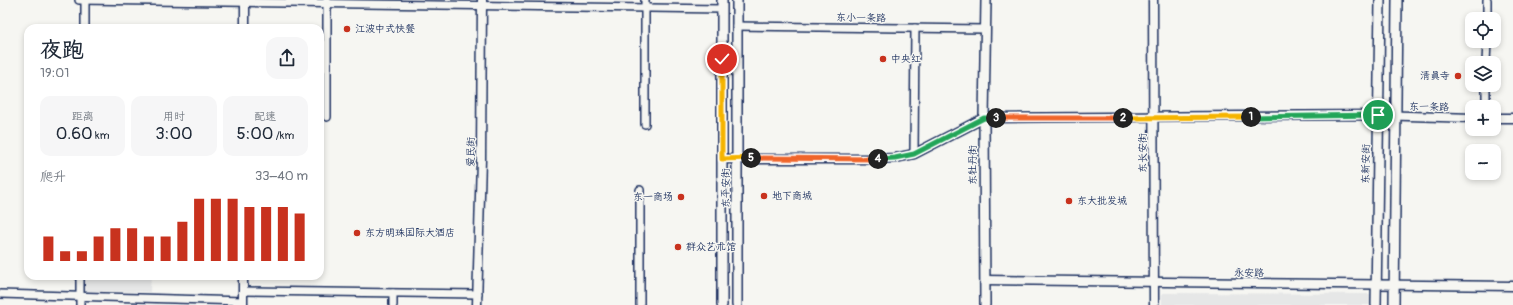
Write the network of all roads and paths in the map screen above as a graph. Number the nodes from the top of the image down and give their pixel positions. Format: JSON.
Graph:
{"nodes":[{"id":1,"x":79,"y":0,"type":"edge"},
{"id":2,"x":85,"y":0,"type":"edge"},
{"id":3,"x":645,"y":0,"type":"edge"},
{"id":4,"x":737,"y":0,"type":"edge"},
{"id":5,"x":986,"y":0,"type":"edge"},
{"id":6,"x":1153,"y":0,"type":"edge"},
{"id":7,"x":1380,"y":0,"type":"edge"},
{"id":8,"x":1397,"y":0,"type":"edge"},
{"id":9,"x":1487,"y":0,"type":"edge"},
{"id":10,"x":164,"y":1,"type":"edge"},
{"id":11,"x":245,"y":1,"type":"edge"},
{"id":12,"x":327,"y":2,"type":"edge"},
{"id":13,"x":401,"y":2,"type":"edge"},
{"id":14,"x":482,"y":3,"type":"edge"},
{"id":15,"x":722,"y":5,"type":"edge"},
{"id":16,"x":645,"y":8,"type":"junction"},
{"id":17,"x":1487,"y":12,"type":"edge"},
{"id":18,"x":85,"y":24,"type":"edge"},
{"id":19,"x":245,"y":24,"type":"edge"},
{"id":20,"x":736,"y":26,"type":"junction"},
{"id":21,"x":915,"y":28,"type":"junction"},
{"id":22,"x":985,"y":29,"type":"junction"},
{"id":23,"x":1378,"y":115,"type":"junction"},
{"id":24,"x":1396,"y":116,"type":"junction"},
{"id":25,"x":327,"y":117,"type":"dead end"},
{"id":26,"x":1153,"y":117,"type":"junction"},
{"id":27,"x":984,"y":118,"type":"junction"},
{"id":28,"x":1465,"y":118,"type":"edge"},
{"id":29,"x":1501,"y":118,"type":"edge"},
{"id":30,"x":1513,"y":118,"type":"edge"},
{"id":31,"x":645,"y":124,"type":"dead end"},
{"id":32,"x":914,"y":154,"type":"junction"},
{"id":33,"x":737,"y":158,"type":"junction"},
{"id":34,"x":722,"y":159,"type":"junction"},
{"id":35,"x":640,"y":190,"type":"dead end"},
{"id":36,"x":80,"y":280,"type":"edge"},
{"id":37,"x":243,"y":280,"type":"edge"},
{"id":38,"x":985,"y":280,"type":"junction"},
{"id":39,"x":1154,"y":282,"type":"junction"},
{"id":40,"x":1376,"y":285,"type":"junction"},
{"id":41,"x":1394,"y":285,"type":"junction"},
{"id":42,"x":1513,"y":286,"type":"edge"},
{"id":43,"x":243,"y":291,"type":"junction"},
{"id":44,"x":393,"y":293,"type":"junction"},
{"id":45,"x":0,"y":294,"type":"edge"},
{"id":46,"x":478,"y":294,"type":"junction"},
{"id":47,"x":80,"y":296,"type":"junction"},
{"id":48,"x":243,"y":303,"type":"edge"},
{"id":49,"x":80,"y":305,"type":"edge"},
{"id":50,"x":393,"y":305,"type":"edge"},
{"id":51,"x":477,"y":305,"type":"edge"},
{"id":52,"x":640,"y":305,"type":"edge"},
{"id":53,"x":722,"y":305,"type":"edge"},
{"id":54,"x":737,"y":305,"type":"edge"},
{"id":55,"x":985,"y":305,"type":"edge"},
{"id":56,"x":1154,"y":305,"type":"edge"},
{"id":57,"x":1376,"y":305,"type":"edge"},
{"id":58,"x":1394,"y":305,"type":"edge"}],
"edges":[{"from":1,"to":2,"type":"street"},
{"from":2,"to":10,"type":"street"},
{"from":2,"to":18,"type":"street"},
{"from":3,"to":16,"type":"street"},
{"from":4,"to":20,"type":"main road","name":"东平安街"},
{"from":5,"to":22,"type":"main road","name":"东牡丹街"},
{"from":6,"to":26,"type":"street","name":"东长安街"},
{"from":7,"to":23,"type":"main road","name":"东新安街"},
{"from":8,"to":24,"type":"main road"},
{"from":9,"to":17,"type":"street"},
{"from":10,"to":11,"type":"street"},
{"from":11,"to":12,"type":"street"},
{"from":11,"to":19,"type":"street"},
{"from":12,"to":13,"type":"street"},
{"from":12,"to":25,"type":"street"},
{"from":13,"to":14,"type":"street"},
{"from":14,"to":16,"type":"street"},
{"from":14,"to":46,"type":"street","name":"爱民街"},
{"from":15,"to":16,"type":"street"},
{"from":15,"to":34,"type":"main road","name":"东平安街"},
{"from":16,"to":31,"type":"street"},
{"from":20,"to":21,"type":"street","name":"东小一条路"},
{"from":20,"to":33,"type":"main road","name":"东平安街"},
{"from":21,"to":22,"type":"street","name":"东小一条路"},
{"from":21,"to":32,"type":"street"},
{"from":22,"to":27,"type":"main road","name":"东牡丹街"},
{"from":23,"to":24,"type":"street","name":"东一条路"},
{"from":23,"to":26,"type":"street","name":"东一条路"},
{"from":23,"to":40,"type":"main road","name":"东新安街"},
{"from":24,"to":28,"type":"street","name":"东一条路"},
{"from":24,"to":41,"type":"main road"},
{"from":26,"to":27,"type":"street","name":"东一条路"},
{"from":26,"to":39,"type":"street","name":"东长安街"},
{"from":27,"to":32,"type":"street","name":"东一条路"},
{"from":27,"to":38,"type":"main road","name":"东牡丹街"},
{"from":29,"to":30,"type":"street"},
{"from":32,"to":33,"type":"street","name":"东一条路"},
{"from":33,"to":34,"type":"street","name":"东一条路"},
{"from":33,"to":54,"type":"main road","name":"东平安街"},
{"from":34,"to":53,"type":"main road","name":"东平安街"},
{"from":35,"to":52,"type":"street"},
{"from":36,"to":47,"type":"street"},
{"from":37,"to":43,"type":"street"},
{"from":38,"to":39,"type":"street","name":"永安路"},
{"from":38,"to":55,"type":"main road","name":"东牡丹街"},
{"from":39,"to":40,"type":"street","name":"永安路"},
{"from":39,"to":56,"type":"street","name":"东长安街"},
{"from":40,"to":41,"type":"street","name":"永安路"},
{"from":40,"to":57,"type":"main road","name":"东新安街"},
{"from":41,"to":42,"type":"street","name":"永安路"},
{"from":41,"to":58,"type":"main road"},
{"from":43,"to":44,"type":"street"},
{"from":43,"to":48,"type":"street"},
{"from":44,"to":46,"type":"street"},
{"from":44,"to":50,"type":"street"},
{"from":45,"to":47,"type":"street"},
{"from":46,"to":51,"type":"street","name":"爱民街"},
{"from":47,"to":48,"type":"street"},
{"from":47,"to":49,"type":"street"}]}
